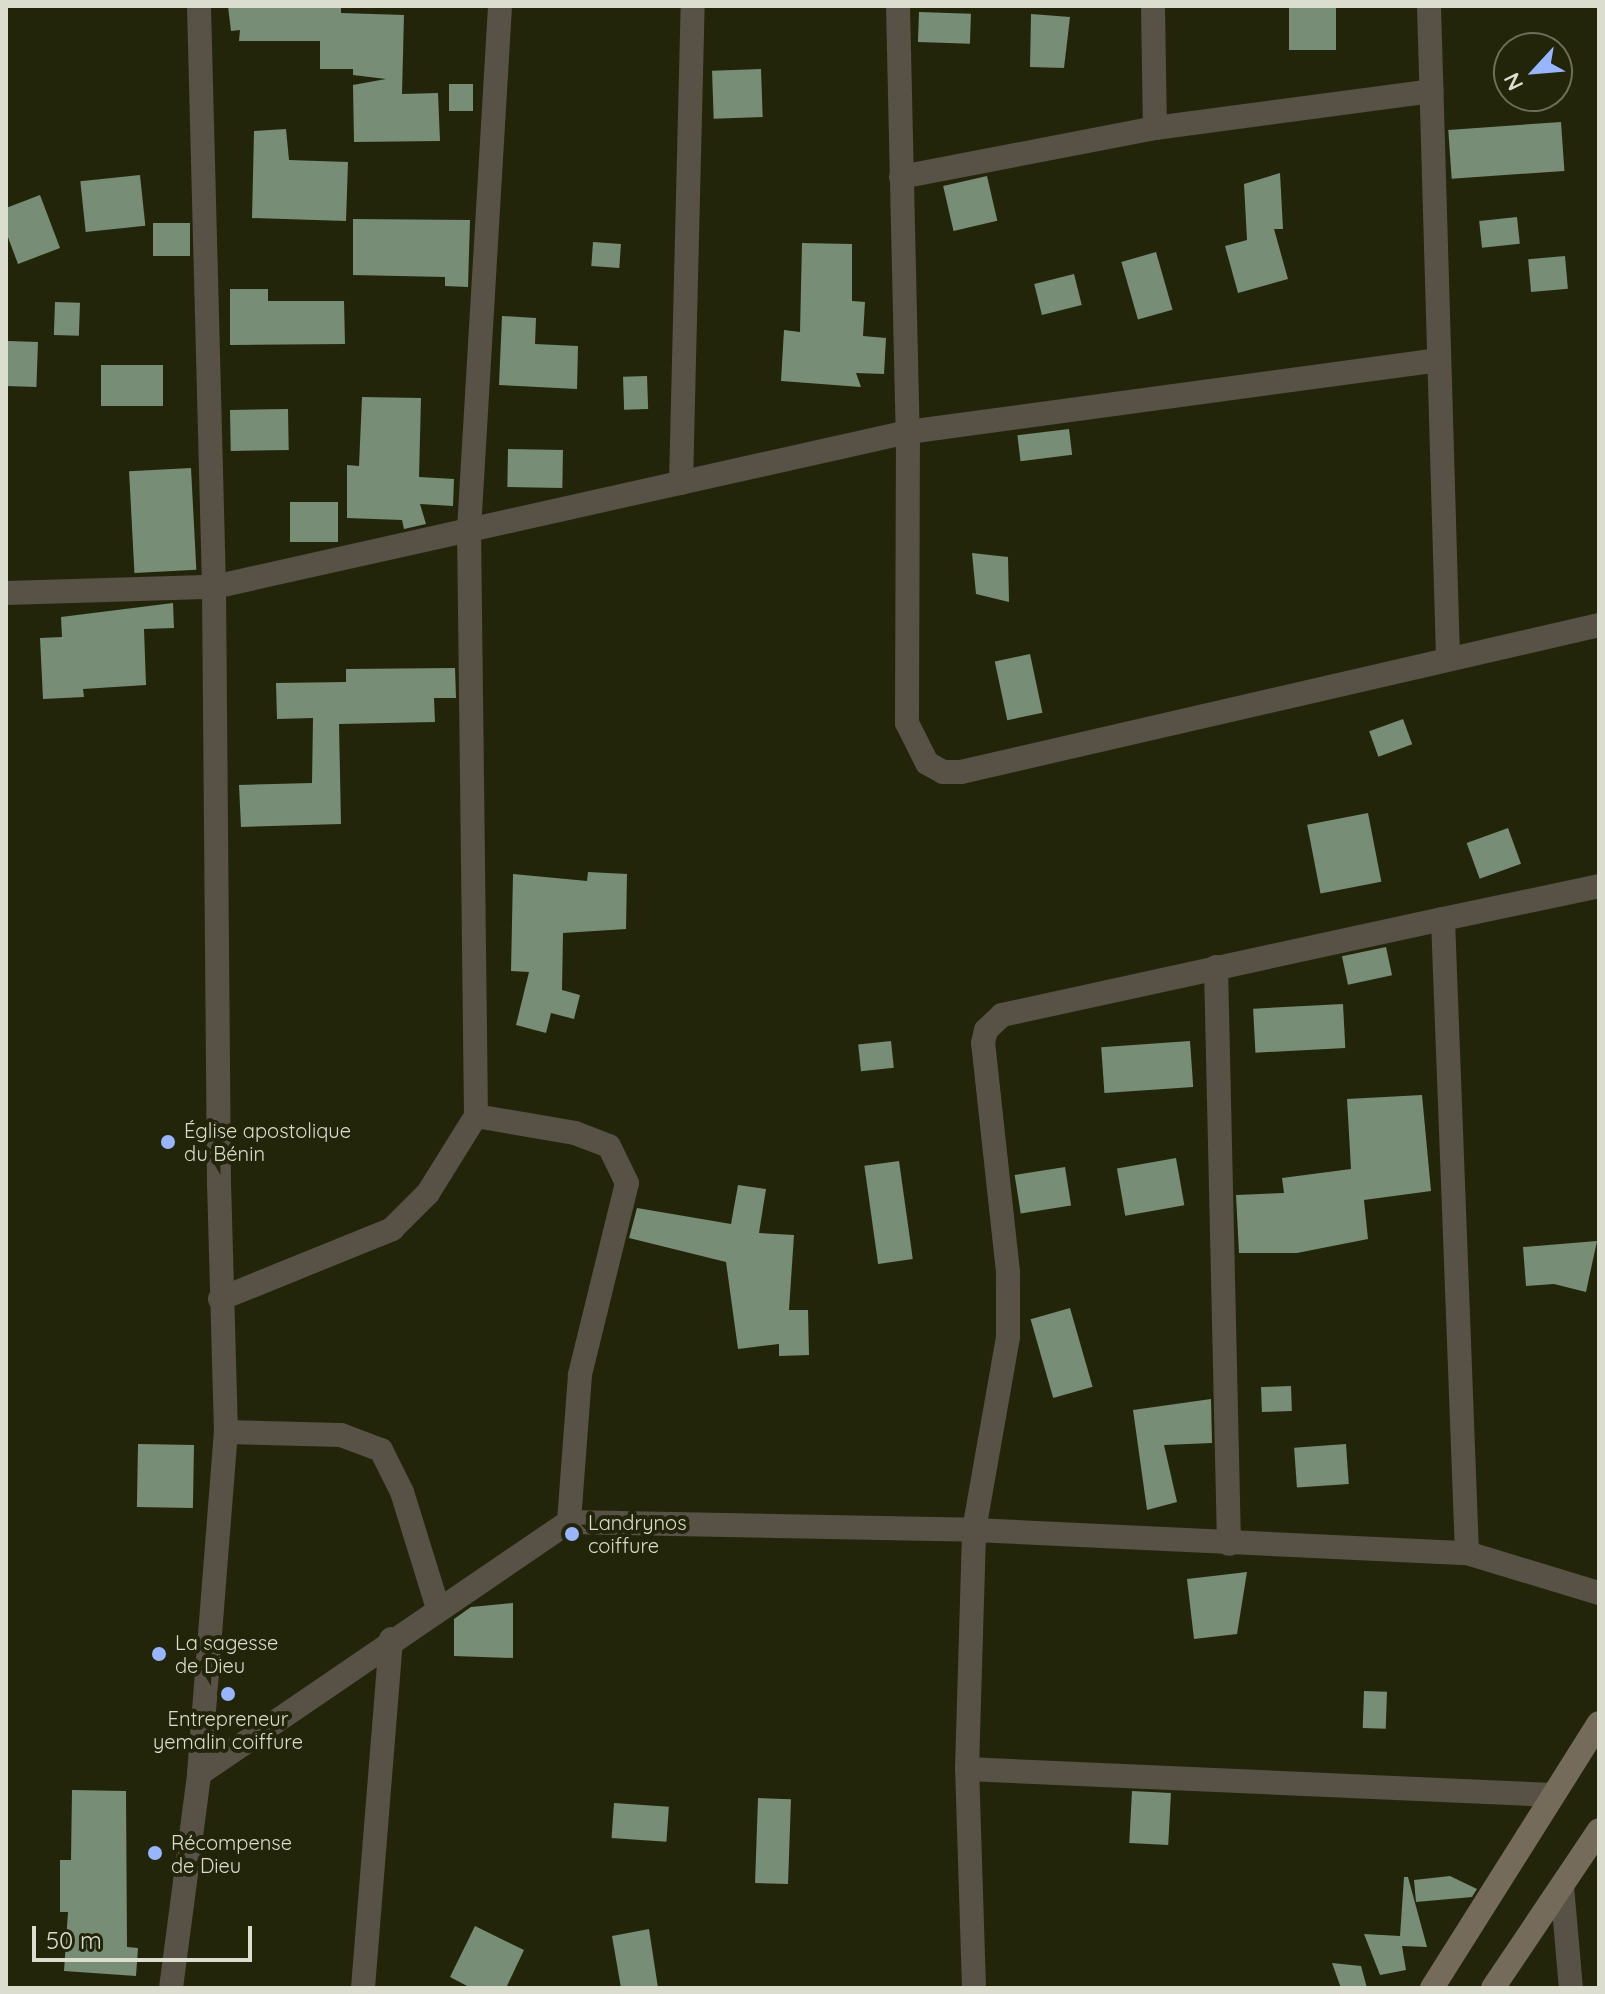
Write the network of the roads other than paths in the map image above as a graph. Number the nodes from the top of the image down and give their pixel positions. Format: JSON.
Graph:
{"nodes":[{"id":1,"x":199,"y":6,"type":"edge"},
{"id":2,"x":500,"y":6,"type":"edge"},
{"id":3,"x":693,"y":6,"type":"edge"},
{"id":4,"x":898,"y":6,"type":"edge"},
{"id":5,"x":1153,"y":6,"type":"edge"},
{"id":6,"x":1429,"y":6,"type":"edge"},
{"id":7,"x":1432,"y":91,"type":"junction"},
{"id":8,"x":1155,"y":128,"type":"junction"},
{"id":9,"x":901,"y":177,"type":"junction"},
{"id":10,"x":1439,"y":360,"type":"junction"},
{"id":11,"x":908,"y":432,"type":"junction"},
{"id":12,"x":681,"y":483,"type":"junction"},
{"id":13,"x":469,"y":530,"type":"junction"},
{"id":14,"x":214,"y":587,"type":"junction"},
{"id":15,"x":6,"y":593,"type":"edge"},
{"id":16,"x":1599,"y":625,"type":"edge"},
{"id":17,"x":1448,"y":659,"type":"junction"},
{"id":18,"x":1599,"y":886,"type":"edge"},
{"id":19,"x":1443,"y":919,"type":"junction"},
{"id":20,"x":1216,"y":967,"type":"junction"},
{"id":21,"x":476,"y":1116,"type":"junction"},
{"id":22,"x":220,"y":1299,"type":"junction"},
{"id":23,"x":226,"y":1432,"type":"junction"},
{"id":24,"x":569,"y":1522,"type":"junction"},
{"id":25,"x":974,"y":1530,"type":"junction"},
{"id":26,"x":1229,"y":1544,"type":"junction"},
{"id":27,"x":1467,"y":1553,"type":"junction"},
{"id":28,"x":1599,"y":1593,"type":"edge"},
{"id":29,"x":438,"y":1608,"type":"junction"},
{"id":30,"x":391,"y":1639,"type":"junction"},
{"id":31,"x":1599,"y":1723,"type":"edge"},
{"id":32,"x":967,"y":1769,"type":"junction"},
{"id":33,"x":199,"y":1774,"type":"junction"},
{"id":34,"x":1552,"y":1795,"type":"junction"},
{"id":35,"x":1599,"y":1830,"type":"edge"},
{"id":36,"x":1591,"y":1852,"type":"edge"},
{"id":37,"x":1562,"y":1886,"type":"junction"},
{"id":38,"x":171,"y":1988,"type":"edge"},
{"id":39,"x":363,"y":1988,"type":"edge"},
{"id":40,"x":974,"y":1988,"type":"edge"},
{"id":41,"x":1432,"y":1988,"type":"edge"},
{"id":42,"x":1493,"y":1988,"type":"edge"},
{"id":43,"x":1571,"y":1988,"type":"edge"}],
"edges":[{"from":1,"to":14,"type":"street"},
{"from":2,"to":13,"type":"street"},
{"from":3,"to":12,"type":"street"},
{"from":4,"to":9,"type":"street"},
{"from":5,"to":8,"type":"street"},
{"from":6,"to":7,"type":"street"},
{"from":7,"to":8,"type":"street"},
{"from":7,"to":10,"type":"street"},
{"from":8,"to":9,"type":"street"},
{"from":9,"to":11,"type":"street"},
{"from":10,"to":11,"type":"street"},
{"from":10,"to":17,"type":"street"},
{"from":11,"to":12,"type":"street"},
{"from":11,"to":17,"type":"street"},
{"from":12,"to":13,"type":"street"},
{"from":13,"to":14,"type":"street"},
{"from":13,"to":21,"type":"street"},
{"from":14,"to":15,"type":"street"},
{"from":14,"to":22,"type":"street"},
{"from":16,"to":17,"type":"street"},
{"from":18,"to":19,"type":"street"},
{"from":19,"to":20,"type":"street"},
{"from":19,"to":27,"type":"street"},
{"from":20,"to":25,"type":"street"},
{"from":20,"to":26,"type":"street"},
{"from":21,"to":22,"type":"street"},
{"from":21,"to":24,"type":"street"},
{"from":22,"to":23,"type":"street"},
{"from":23,"to":29,"type":"street"},
{"from":23,"to":33,"type":"street"},
{"from":24,"to":25,"type":"street"},
{"from":24,"to":29,"type":"street"},
{"from":25,"to":26,"type":"street"},
{"from":25,"to":32,"type":"street"},
{"from":26,"to":27,"type":"street"},
{"from":27,"to":28,"type":"street"},
{"from":29,"to":30,"type":"street"},
{"from":30,"to":33,"type":"street"},
{"from":30,"to":39,"type":"street"},
{"from":31,"to":34,"type":"main road"},
{"from":32,"to":34,"type":"street"},
{"from":32,"to":40,"type":"street"},
{"from":33,"to":38,"type":"street"},
{"from":34,"to":41,"type":"main road"},
{"from":35,"to":36,"type":"main road"},
{"from":36,"to":37,"type":"main road"},
{"from":37,"to":42,"type":"main road"},
{"from":37,"to":43,"type":"street"}]}
